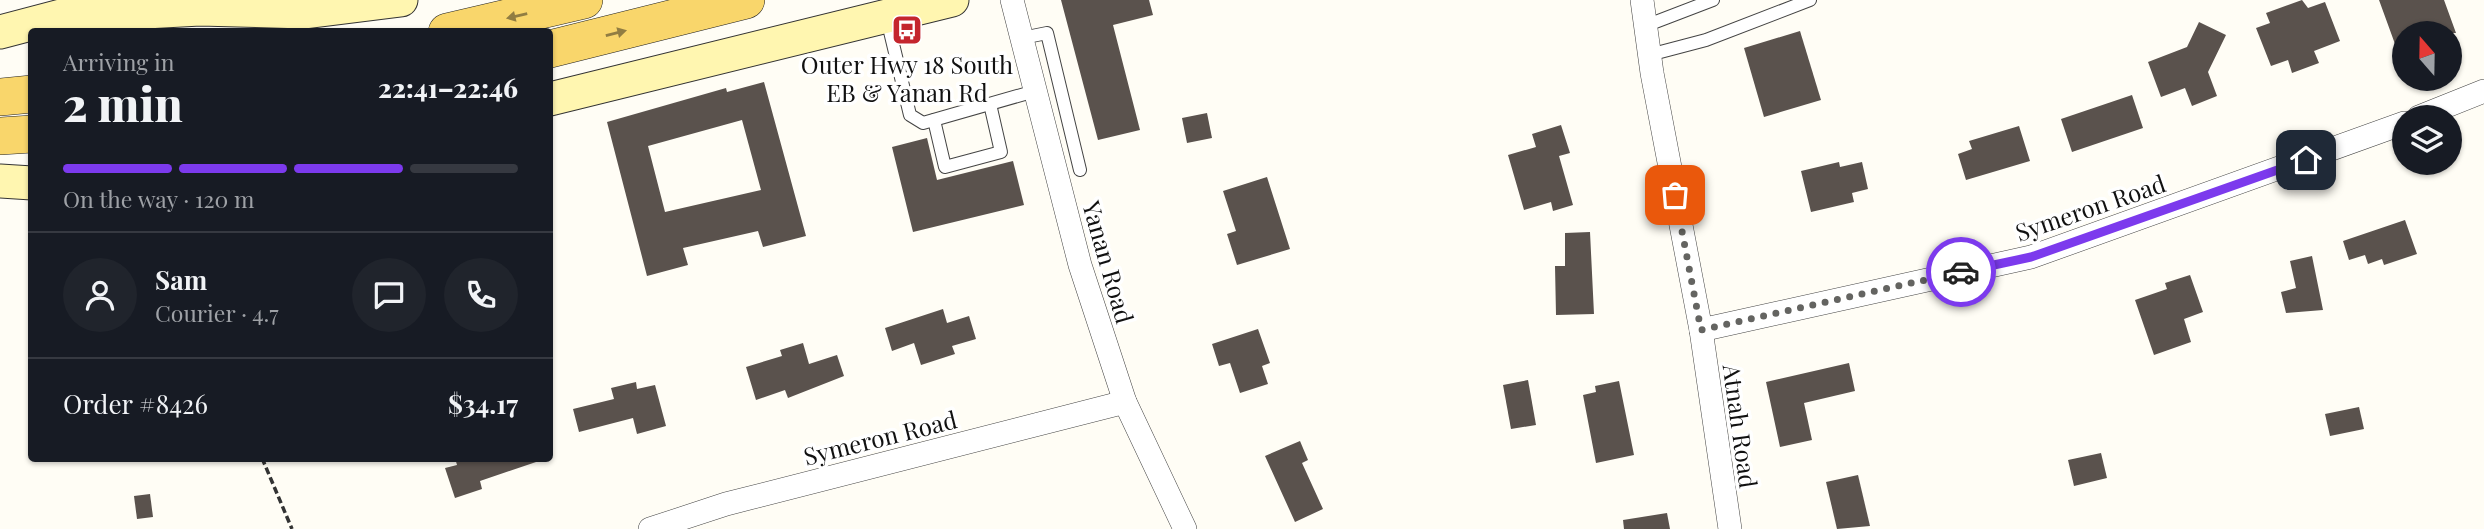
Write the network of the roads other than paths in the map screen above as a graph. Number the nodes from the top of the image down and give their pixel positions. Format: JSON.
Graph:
{"nodes":[{"id":1,"x":401,"y":0,"type":"edge"},
{"id":2,"x":584,"y":0,"type":"edge"},
{"id":3,"x":746,"y":0,"type":"edge"},
{"id":4,"x":951,"y":0,"type":"edge"},
{"id":5,"x":1012,"y":0,"type":"edge"},
{"id":6,"x":1642,"y":0,"type":"edge"},
{"id":7,"x":1713,"y":0,"type":"edge"},
{"id":8,"x":1810,"y":0,"type":"edge"},
{"id":9,"x":199,"y":4,"type":"edge"},
{"id":10,"x":80,"y":14,"type":"edge"},
{"id":11,"x":887,"y":16,"type":"junction"},
{"id":12,"x":1645,"y":26,"type":"junction"},
{"id":13,"x":464,"y":28,"type":"edge"},
{"id":14,"x":0,"y":32,"type":"edge"},
{"id":15,"x":1022,"y":38,"type":"junction"},
{"id":16,"x":553,"y":48,"type":"edge"},
{"id":17,"x":1649,"y":55,"type":"junction"},
{"id":18,"x":1035,"y":91,"type":"junction"},
{"id":19,"x":2484,"y":91,"type":"edge"},
{"id":20,"x":28,"y":94,"type":"edge"},
{"id":21,"x":0,"y":97,"type":"edge"},
{"id":22,"x":553,"y":98,"type":"edge"},
{"id":23,"x":990,"y":104,"type":"junction"},
{"id":24,"x":2448,"y":105,"type":"edge"},
{"id":25,"x":934,"y":120,"type":"junction"},
{"id":26,"x":2392,"y":127,"type":"edge"},
{"id":27,"x":28,"y":134,"type":"edge"},
{"id":28,"x":0,"y":136,"type":"edge"},
{"id":29,"x":1080,"y":170,"type":"dead end"},
{"id":30,"x":0,"y":181,"type":"edge"},
{"id":31,"x":28,"y":183,"type":"edge"},
{"id":32,"x":1701,"y":330,"type":"junction"},
{"id":33,"x":1125,"y":402,"type":"junction"},
{"id":34,"x":650,"y":529,"type":"edge"},
{"id":35,"x":1185,"y":529,"type":"edge"},
{"id":36,"x":1730,"y":529,"type":"edge"}],
"edges":[{"from":1,"to":9,"type":"street"},
{"from":2,"to":13,"type":"main road","one_way":true},
{"from":16,"to":3,"type":"main road","one_way":true},
{"from":4,"to":11,"type":"street"},
{"from":5,"to":15,"type":"street","name":"Yanan Road"},
{"from":6,"to":12,"type":"street","name":"Atnah Road"},
{"from":7,"to":12,"type":"lane"},
{"from":8,"to":17,"type":"lane"},
{"from":9,"to":10,"type":"street"},
{"from":10,"to":14,"type":"street"},
{"from":11,"to":22,"type":"street"},
{"from":11,"to":25,"type":"lane"},
{"from":12,"to":17,"type":"street","name":"Atnah Road"},
{"from":15,"to":18,"type":"street","name":"Yanan Road"},
{"from":15,"to":29,"type":"lane"},
{"from":17,"to":32,"type":"street","name":"Atnah Road"},
{"from":18,"to":23,"type":"lane"},
{"from":18,"to":33,"type":"street","name":"Yanan Road"},
{"from":19,"to":24,"type":"street"},
{"from":20,"to":21,"type":"main road"},
{"from":23,"to":25,"type":"lane"},
{"from":23,"to":25,"type":"lane"},
{"from":26,"to":32,"type":"street","name":"Symeron Road"},
{"from":27,"to":28,"type":"main road"},
{"from":30,"to":31,"type":"street"},
{"from":32,"to":36,"type":"street","name":"Atnah Road"},
{"from":33,"to":34,"type":"street","name":"Symeron Road"},
{"from":33,"to":35,"type":"street","name":"Yanan Road"}]}
